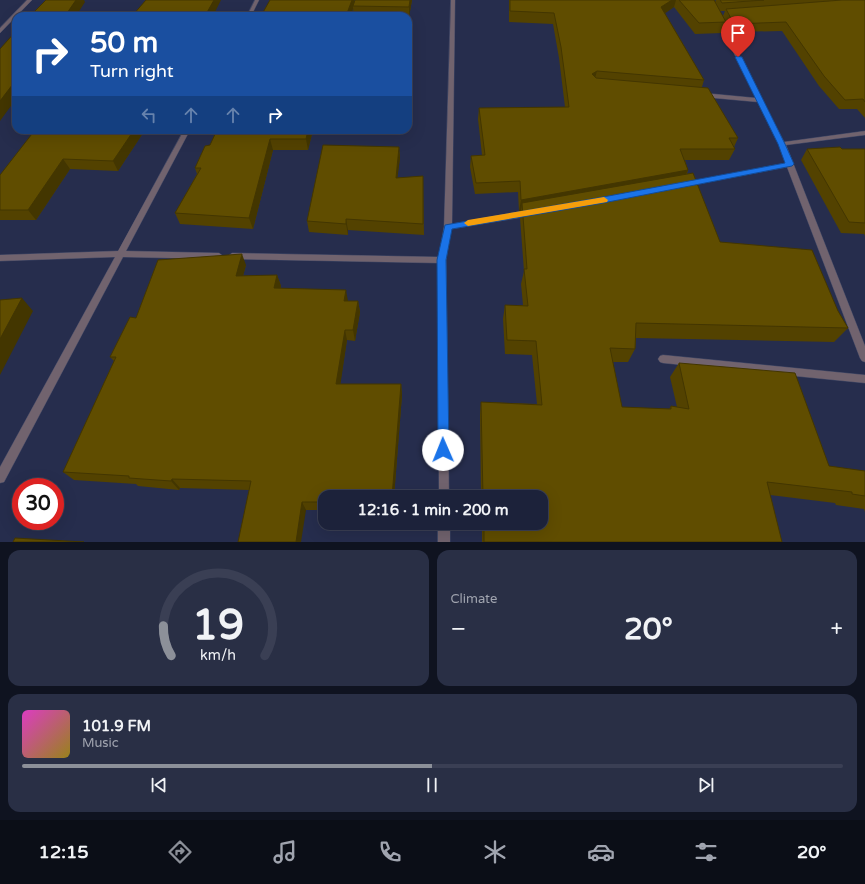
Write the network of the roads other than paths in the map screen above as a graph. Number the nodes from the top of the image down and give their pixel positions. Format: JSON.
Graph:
{"nodes":[{"id":1,"x":30,"y":0,"type":"edge"},
{"id":2,"x":257,"y":0,"type":"edge"},
{"id":3,"x":453,"y":0,"type":"edge"},
{"id":4,"x":18,"y":12,"type":"edge"},
{"id":5,"x":251,"y":12,"type":"edge"},
{"id":6,"x":725,"y":14,"type":"edge"},
{"id":7,"x":12,"y":19,"type":"edge"},
{"id":8,"x":0,"y":31,"type":"edge"},
{"id":9,"x":697,"y":94,"type":"edge"},
{"id":10,"x":760,"y":100,"type":"junction"},
{"id":11,"x":865,"y":133,"type":"edge"},
{"id":12,"x":185,"y":134,"type":"edge"},
{"id":13,"x":782,"y":144,"type":"junction"},
{"id":14,"x":790,"y":164,"type":"junction"},
{"id":15,"x":681,"y":185,"type":"edge"},
{"id":16,"x":541,"y":211,"type":"edge"},
{"id":17,"x":448,"y":227,"type":"junction"},
{"id":18,"x":120,"y":254,"type":"junction"},
{"id":19,"x":0,"y":258,"type":"edge"},
{"id":20,"x":442,"y":260,"type":"junction"},
{"id":21,"x":865,"y":358,"type":"edge"},
{"id":22,"x":663,"y":359,"type":"dead end"},
{"id":23,"x":865,"y":379,"type":"edge"},
{"id":24,"x":0,"y":478,"type":"edge"},
{"id":25,"x":444,"y":490,"type":"edge"},
{"id":26,"x":444,"y":530,"type":"edge"},
{"id":27,"x":444,"y":542,"type":"edge"}],
"edges":[{"from":1,"to":4,"type":"street"},
{"from":2,"to":5,"type":"street"},
{"from":3,"to":17,"type":"street"},
{"from":6,"to":10,"type":"street"},
{"from":7,"to":8,"type":"street"},
{"from":9,"to":10,"type":"street"},
{"from":10,"to":13,"type":"street"},
{"from":11,"to":13,"type":"street"},
{"from":12,"to":18,"type":"street"},
{"from":13,"to":14,"type":"street"},
{"from":14,"to":15,"type":"street"},
{"from":14,"to":21,"type":"street"},
{"from":16,"to":17,"type":"street"},
{"from":17,"to":20,"type":"street"},
{"from":18,"to":19,"type":"street"},
{"from":18,"to":20,"type":"street"},
{"from":18,"to":24,"type":"street"},
{"from":20,"to":25,"type":"street"},
{"from":22,"to":23,"type":"street"},
{"from":26,"to":27,"type":"street"}]}
